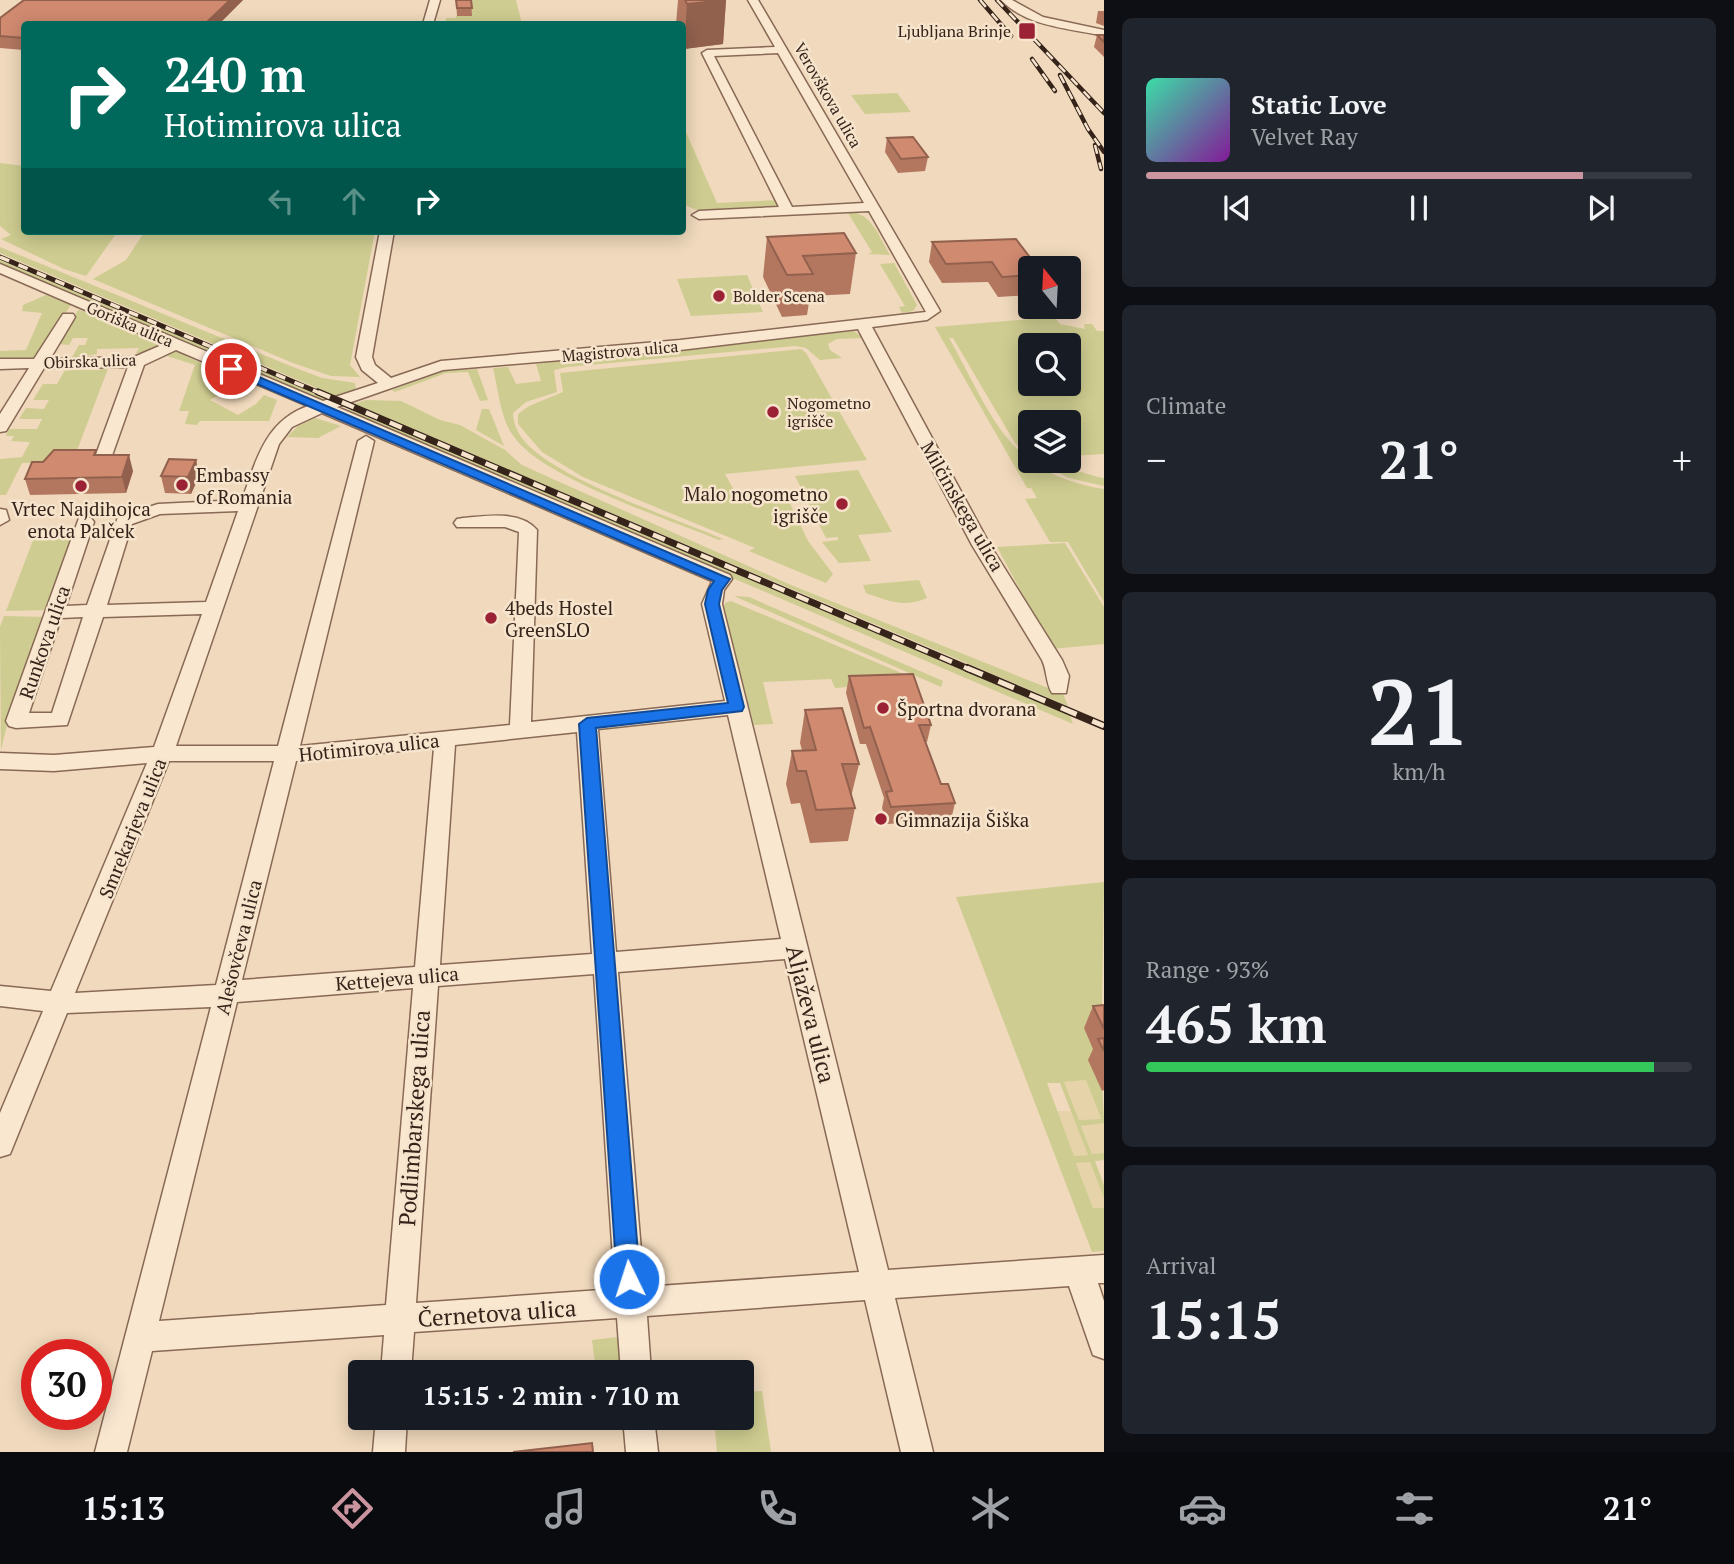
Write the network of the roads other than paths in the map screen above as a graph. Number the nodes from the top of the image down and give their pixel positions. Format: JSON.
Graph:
{"nodes":[{"id":1,"x":435,"y":0,"type":"edge"},
{"id":2,"x":753,"y":0,"type":"edge"},
{"id":3,"x":1006,"y":0,"type":"edge"},
{"id":4,"x":429,"y":21,"type":"edge"},
{"id":5,"x":1104,"y":33,"type":"edge"},
{"id":6,"x":782,"y":50,"type":"junction"},
{"id":7,"x":874,"y":207,"type":"junction"},
{"id":8,"x":787,"y":210,"type":"junction"},
{"id":9,"x":699,"y":215,"type":"dead end"},
{"id":10,"x":386,"y":235,"type":"edge"},
{"id":11,"x":0,"y":268,"type":"edge"},
{"id":12,"x":930,"y":314,"type":"joint"},
{"id":13,"x":68,"y":317,"type":"dead end"},
{"id":14,"x":863,"y":324,"type":"junction"},
{"id":15,"x":176,"y":344,"type":"junction"},
{"id":16,"x":137,"y":362,"type":"junction"},
{"id":17,"x":41,"y":363,"type":"junction"},
{"id":18,"x":0,"y":364,"type":"edge"},
{"id":19,"x":388,"y":383,"type":"junction"},
{"id":20,"x":318,"y":408,"type":"junction"},
{"id":21,"x":0,"y":427,"type":"edge"},
{"id":22,"x":366,"y":441,"type":"dead end"},
{"id":23,"x":103,"y":460,"type":"edge"},
{"id":24,"x":249,"y":505,"type":"junction"},
{"id":25,"x":0,"y":514,"type":"edge"},
{"id":26,"x":0,"y":520,"type":"edge"},
{"id":27,"x":85,"y":522,"type":"dead end"},
{"id":28,"x":463,"y":523,"type":"dead end"},
{"id":29,"x":723,"y":579,"type":"joint"},
{"id":30,"x":213,"y":608,"type":"junction"},
{"id":31,"x":94,"y":611,"type":"junction"},
{"id":32,"x":54,"y":612,"type":"junction"},
{"id":33,"x":1059,"y":688,"type":"dead end"},
{"id":34,"x":736,"y":707,"type":"junction"},
{"id":35,"x":587,"y":724,"type":"junction"},
{"id":36,"x":520,"y":731,"type":"junction"},
{"id":37,"x":445,"y":739,"type":"junction"},
{"id":38,"x":162,"y":755,"type":"junction"},
{"id":39,"x":287,"y":756,"type":"junction"},
{"id":40,"x":1,"y":764,"type":"edge"},
{"id":41,"x":795,"y":948,"type":"junction"},
{"id":42,"x":606,"y":961,"type":"junction"},
{"id":43,"x":425,"y":975,"type":"junction"},
{"id":44,"x":227,"y":992,"type":"junction"},
{"id":45,"x":0,"y":996,"type":"edge"},
{"id":46,"x":62,"y":1001,"type":"junction"},
{"id":47,"x":0,"y":1145,"type":"edge"},
{"id":48,"x":1091,"y":1270,"type":"edge"},
{"id":49,"x":877,"y":1286,"type":"junction"},
{"id":50,"x":630,"y":1303,"type":"junction"},
{"id":51,"x":399,"y":1321,"type":"junction"},
{"id":52,"x":140,"y":1337,"type":"junction"},
{"id":53,"x":1104,"y":1344,"type":"edge"},
{"id":54,"x":397,"y":1360,"type":"edge"},
{"id":55,"x":635,"y":1360,"type":"edge"},
{"id":56,"x":391,"y":1430,"type":"edge"},
{"id":57,"x":640,"y":1430,"type":"edge"},
{"id":58,"x":111,"y":1452,"type":"edge"},
{"id":59,"x":389,"y":1452,"type":"edge"},
{"id":60,"x":642,"y":1452,"type":"edge"},
{"id":61,"x":917,"y":1452,"type":"edge"}],
"edges":[{"from":1,"to":4,"type":"street"},
{"from":2,"to":6,"type":"street","name":"Verovškova ulica"},
{"from":3,"to":5,"type":"street"},
{"from":6,"to":7,"type":"street","name":"Verovškova ulica"},
{"from":6,"to":8,"type":"street"},
{"from":7,"to":8,"type":"street"},
{"from":7,"to":12,"type":"street","name":"Verovškova ulica"},
{"from":8,"to":9,"type":"street"},
{"from":10,"to":19,"type":"street"},
{"from":11,"to":15,"type":"street","name":"Goriška ulica"},
{"from":12,"to":14,"type":"street","name":"Magistrova ulica"},
{"from":13,"to":17,"type":"street"},
{"from":14,"to":19,"type":"street","name":"Magistrova ulica"},
{"from":14,"to":33,"type":"street","name":"Milčinskega ulica"},
{"from":15,"to":16,"type":"street","name":"Obirska ulica"},
{"from":15,"to":20,"type":"street","name":"Goriška ulica"},
{"from":16,"to":17,"type":"street","name":"Obirska ulica"},
{"from":16,"to":23,"type":"street"},
{"from":17,"to":18,"type":"street","name":"Obirska ulica"},
{"from":17,"to":21,"type":"street"},
{"from":19,"to":20,"type":"street","name":"Magistrova ulica"},
{"from":20,"to":24,"type":"street","name":"Smrekarjeva ulica"},
{"from":20,"to":29,"type":"street","name":"Goriška ulica"},
{"from":22,"to":39,"type":"street","name":"Alešovčeva ulica"},
{"from":24,"to":30,"type":"street","name":"Smrekarjeva ulica"},
{"from":24,"to":31,"type":"street"},
{"from":25,"to":26,"type":"street"},
{"from":27,"to":32,"type":"street","name":"Runkova ulica"},
{"from":28,"to":36,"type":"street"},
{"from":29,"to":34,"type":"street","name":"Aljaževa ulica"},
{"from":30,"to":31,"type":"street"},
{"from":30,"to":38,"type":"street","name":"Smrekarjeva ulica"},
{"from":31,"to":32,"type":"street"},
{"from":31,"to":32,"type":"street","name":"Runkova ulica"},
{"from":34,"to":35,"type":"street","name":"Hotimirova ulica"},
{"from":34,"to":41,"type":"street","name":"Aljaževa ulica"},
{"from":35,"to":36,"type":"street","name":"Hotimirova ulica"},
{"from":35,"to":42,"type":"street"},
{"from":36,"to":37,"type":"street","name":"Hotimirova ulica"},
{"from":37,"to":39,"type":"street","name":"Hotimirova ulica"},
{"from":37,"to":43,"type":"street","name":"Podlimbarskega ulica"},
{"from":38,"to":39,"type":"street","name":"Hotimirova ulica"},
{"from":38,"to":40,"type":"street","name":"Hotimirova ulica"},
{"from":38,"to":46,"type":"street","name":"Smrekarjeva ulica"},
{"from":39,"to":44,"type":"street","name":"Alešovčeva ulica"},
{"from":41,"to":42,"type":"street","name":"Kettejeva ulica"},
{"from":41,"to":49,"type":"street","name":"Aljaževa ulica"},
{"from":42,"to":43,"type":"street","name":"Kettejeva ulica"},
{"from":42,"to":50,"type":"street"},
{"from":43,"to":44,"type":"street","name":"Kettejeva ulica"},
{"from":43,"to":51,"type":"street","name":"Podlimbarskega ulica"},
{"from":44,"to":46,"type":"street","name":"Kettejeva ulica"},
{"from":44,"to":52,"type":"street","name":"Alešovčeva ulica"},
{"from":45,"to":46,"type":"street","name":"Kettejeva ulica"},
{"from":46,"to":47,"type":"street","name":"Smrekarjeva ulica"},
{"from":48,"to":49,"type":"street","name":"Černetova ulica"},
{"from":48,"to":53,"type":"street"},
{"from":49,"to":50,"type":"street","name":"Černetova ulica"},
{"from":49,"to":61,"type":"street","name":"Aljaževa ulica"},
{"from":50,"to":51,"type":"street","name":"Černetova ulica"},
{"from":50,"to":55,"type":"street"},
{"from":51,"to":52,"type":"street","name":"Černetova ulica"},
{"from":51,"to":54,"type":"street","name":"Podlimbarskega ulica"},
{"from":52,"to":58,"type":"street","name":"Alešovčeva ulica"},
{"from":56,"to":59,"type":"street"},
{"from":57,"to":60,"type":"street"}]}
